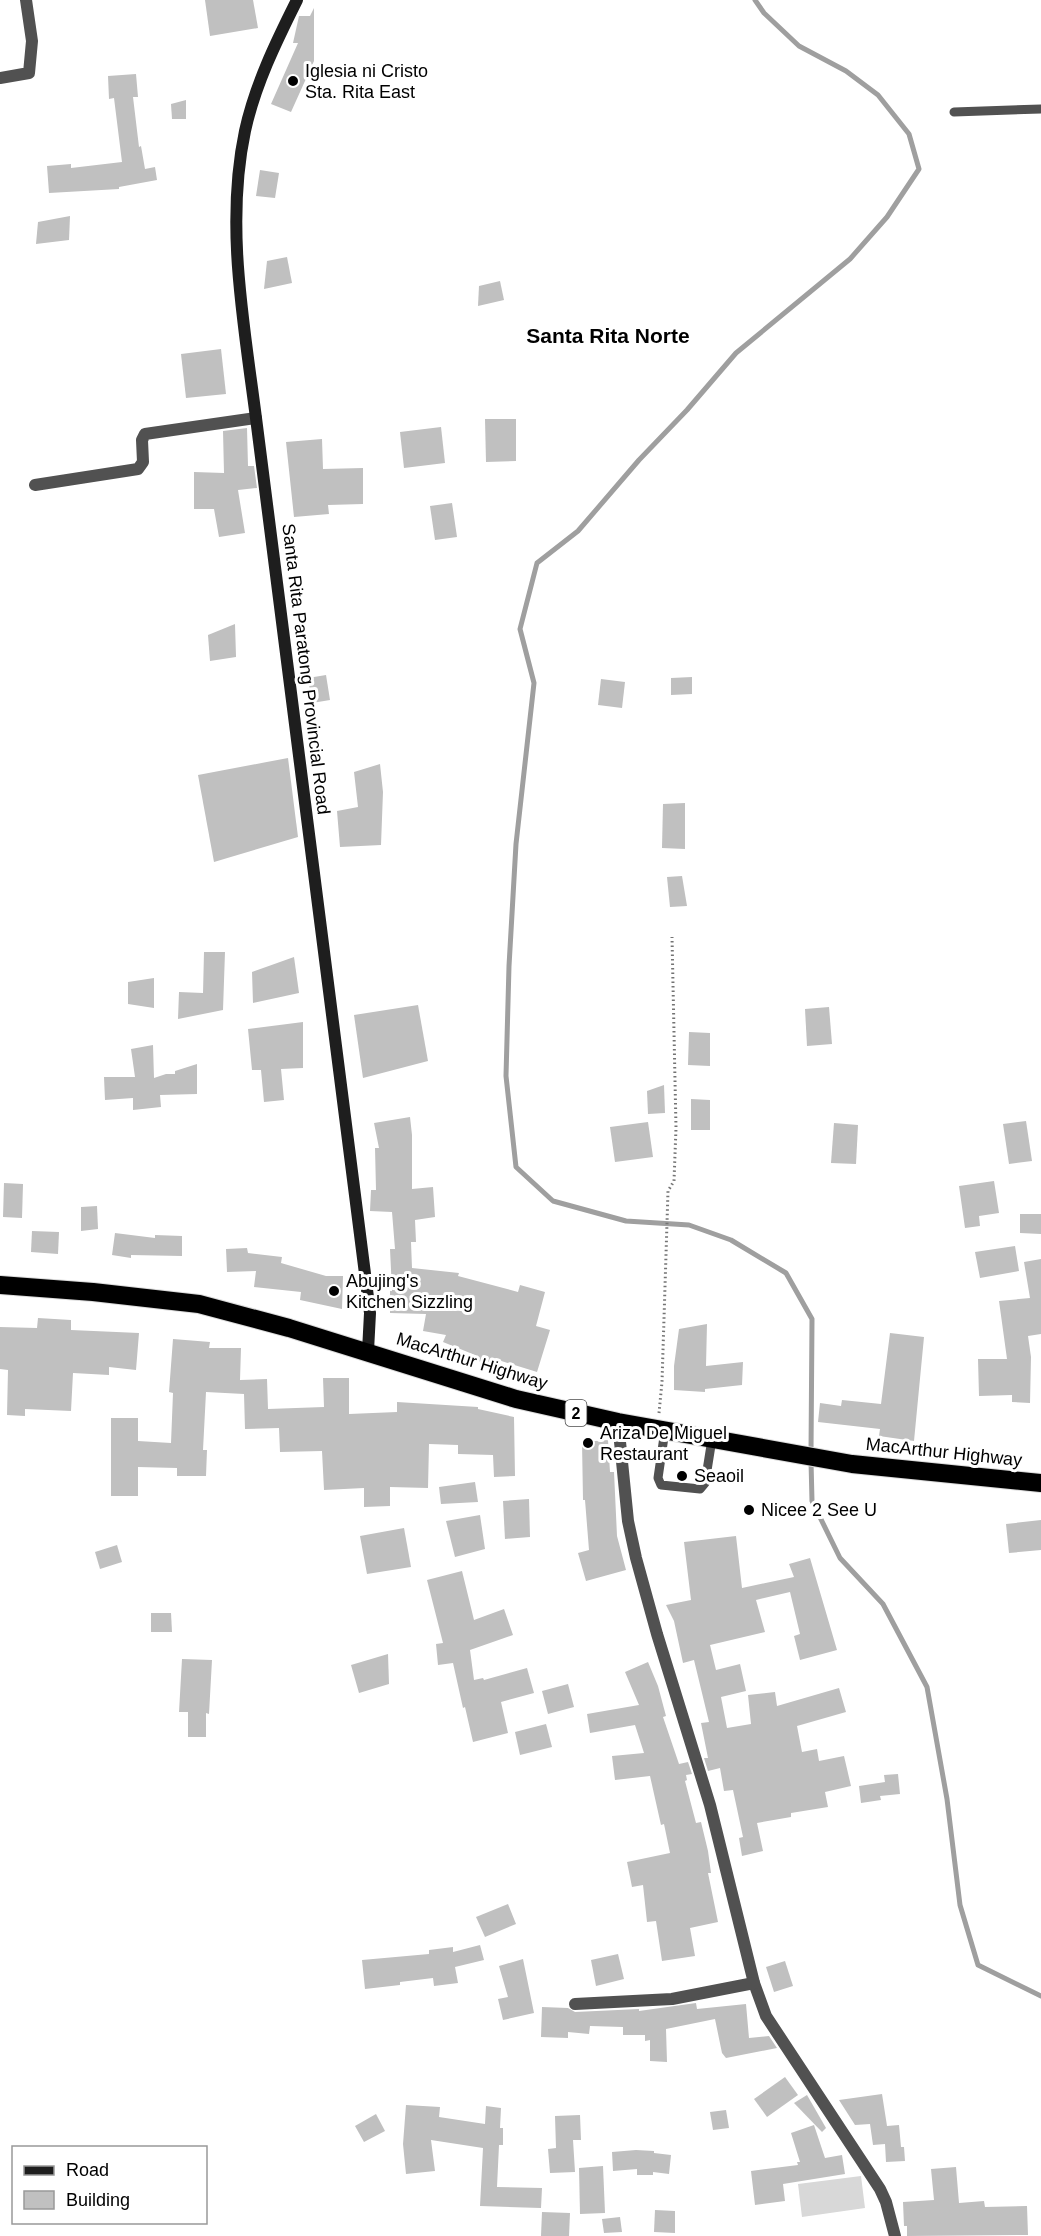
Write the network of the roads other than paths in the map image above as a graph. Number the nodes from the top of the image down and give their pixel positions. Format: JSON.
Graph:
{"nodes":[{"id":1,"x":26,"y":0,"type":"edge"},
{"id":2,"x":297,"y":0,"type":"edge"},
{"id":3,"x":0,"y":78,"type":"edge"},
{"id":4,"x":1041,"y":109,"type":"edge"},
{"id":5,"x":954,"y":112,"type":"dead end"},
{"id":6,"x":256,"y":418,"type":"junction"},
{"id":7,"x":35,"y":485,"type":"dead end"},
{"id":8,"x":0,"y":1285,"type":"edge"},
{"id":9,"x":368,"y":1351,"type":"junction"},
{"id":10,"x":618,"y":1422,"type":"junction"},
{"id":11,"x":661,"y":1430,"type":"junction"},
{"id":12,"x":712,"y":1439,"type":"junction"},
{"id":13,"x":1041,"y":1483,"type":"edge"},
{"id":14,"x":754,"y":1983,"type":"junction"},
{"id":15,"x":575,"y":2004,"type":"dead end"},
{"id":16,"x":895,"y":2236,"type":"edge"}],
"edges":[{"from":1,"to":3,"type":"street"},
{"from":2,"to":6,"type":"street","name":"Santa Rita Paratong Provincial Road"},
{"from":4,"to":5,"type":"lane"},
{"from":6,"to":7,"type":"street"},
{"from":6,"to":9,"type":"street","name":"Santa Rita Paratong Provincial Road"},
{"from":8,"to":9,"type":"highway","name":"MacArthur Highway","number":"2"},
{"from":9,"to":10,"type":"highway","name":"MacArthur Highway","number":"2"},
{"from":10,"to":11,"type":"highway","name":"MacArthur Highway","number":"2"},
{"from":10,"to":14,"type":"street"},
{"from":11,"to":12,"type":"highway","name":"MacArthur Highway","number":"2"},
{"from":11,"to":12,"type":"lane"},
{"from":12,"to":13,"type":"highway","name":"MacArthur Highway","number":"2"},
{"from":14,"to":15,"type":"street"},
{"from":14,"to":16,"type":"street"}]}
